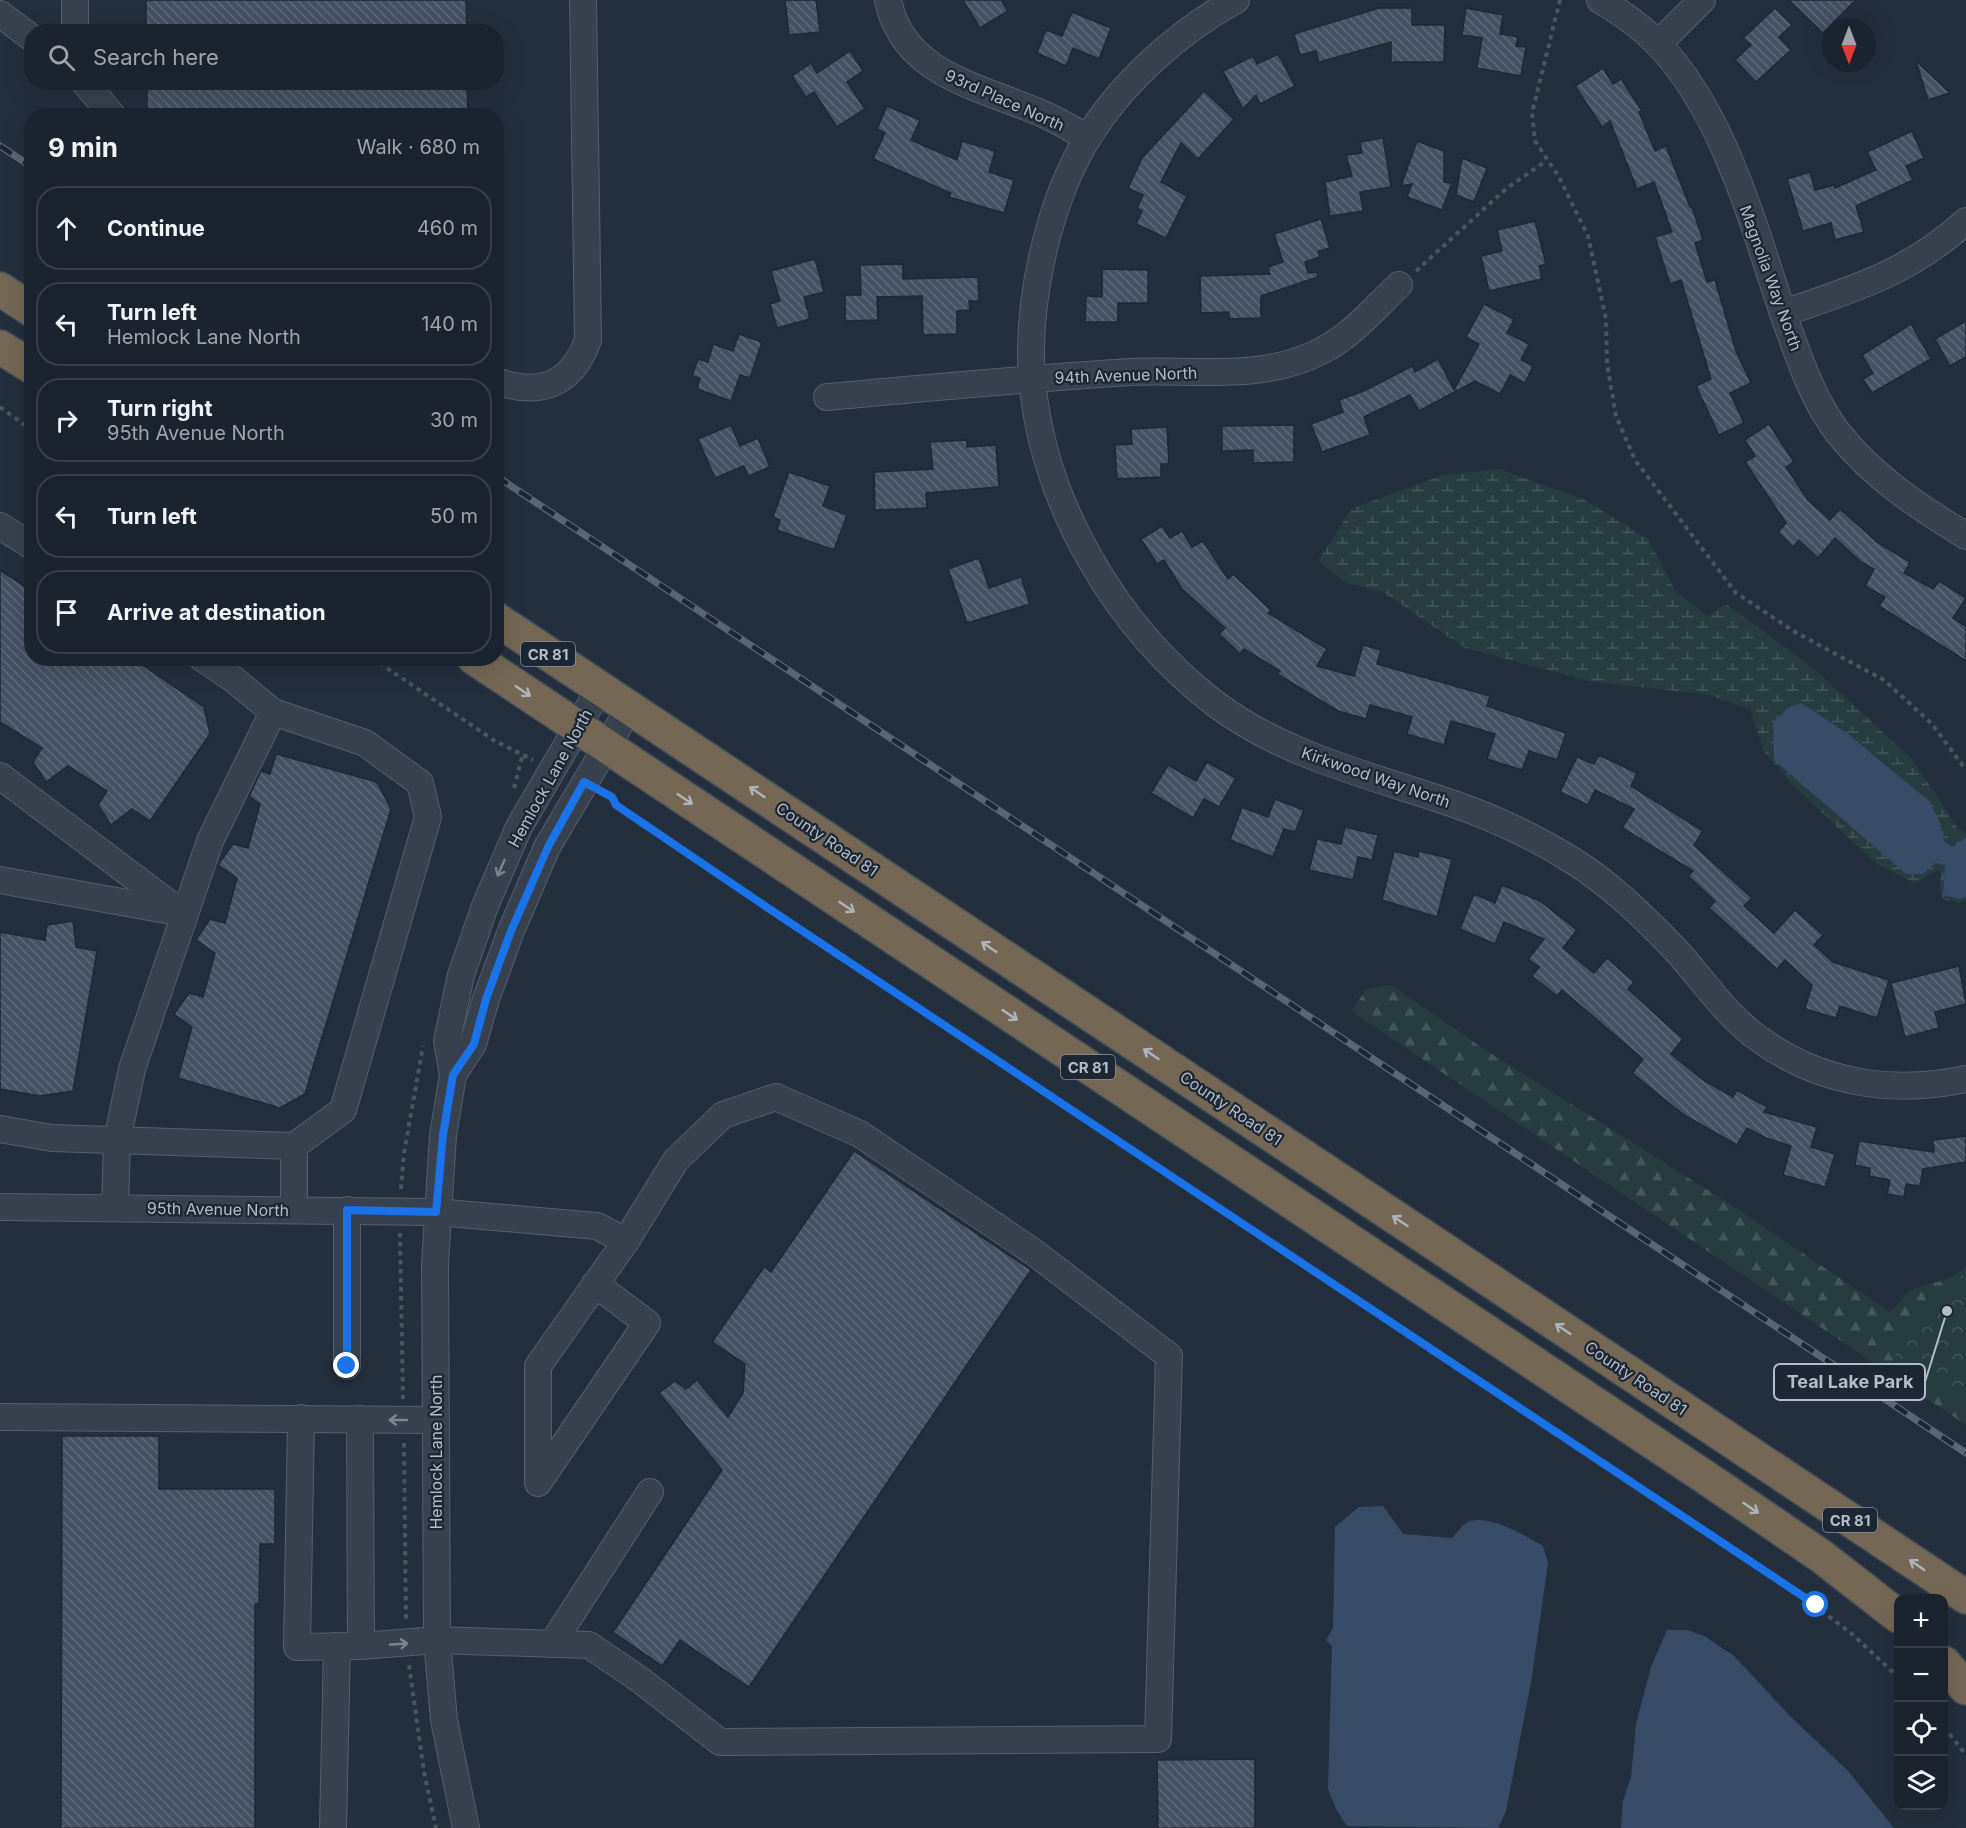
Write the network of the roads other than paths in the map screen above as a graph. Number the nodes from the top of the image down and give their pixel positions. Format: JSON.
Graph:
{"nodes":[{"id":1,"x":16,"y":0,"type":"edge"},
{"id":2,"x":75,"y":0,"type":"edge"},
{"id":3,"x":583,"y":0,"type":"edge"},
{"id":4,"x":888,"y":0,"type":"edge"},
{"id":5,"x":1236,"y":0,"type":"edge"},
{"id":6,"x":1600,"y":0,"type":"edge"},
{"id":7,"x":1702,"y":0,"type":"edge"},
{"id":8,"x":75,"y":24,"type":"edge"},
{"id":9,"x":16,"y":26,"type":"edge"},
{"id":10,"x":1658,"y":44,"type":"junction"},
{"id":11,"x":91,"y":90,"type":"edge"},
{"id":12,"x":106,"y":108,"type":"edge"},
{"id":13,"x":1088,"y":138,"type":"junction"},
{"id":14,"x":1966,"y":221,"type":"edge"},
{"id":15,"x":1399,"y":285,"type":"road end"},
{"id":16,"x":0,"y":290,"type":"edge"},
{"id":17,"x":24,"y":305,"type":"edge"},
{"id":18,"x":1783,"y":313,"type":"junction"},
{"id":19,"x":0,"y":347,"type":"edge"},
{"id":20,"x":24,"y":362,"type":"edge"},
{"id":21,"x":1032,"y":379,"type":"junction"},
{"id":22,"x":504,"y":383,"type":"edge"},
{"id":23,"x":827,"y":397,"type":"dead end"},
{"id":24,"x":0,"y":526,"type":"edge"},
{"id":25,"x":1966,"y":536,"type":"edge"},
{"id":26,"x":24,"y":541,"type":"edge"},
{"id":27,"x":504,"y":624,"type":"edge"},
{"id":28,"x":214,"y":666,"type":"edge"},
{"id":29,"x":486,"y":666,"type":"edge"},
{"id":30,"x":600,"y":688,"type":"junction"},
{"id":31,"x":630,"y":707,"type":"junction"},
{"id":32,"x":273,"y":712,"type":"junction"},
{"id":33,"x":578,"y":727,"type":"junction"},
{"id":34,"x":605,"y":746,"type":"junction"},
{"id":35,"x":0,"y":776,"type":"edge"},
{"id":36,"x":0,"y":880,"type":"edge"},
{"id":37,"x":183,"y":914,"type":"junction"},
{"id":38,"x":453,"y":1075,"type":"junction"},
{"id":39,"x":1966,"y":1079,"type":"edge"},
{"id":40,"x":0,"y":1129,"type":"edge"},
{"id":41,"x":117,"y":1140,"type":"junction"},
{"id":42,"x":294,"y":1146,"type":"junction"},
{"id":43,"x":0,"y":1207,"type":"edge"},
{"id":44,"x":115,"y":1208,"type":"junction"},
{"id":45,"x":294,"y":1210,"type":"junction"},
{"id":46,"x":347,"y":1210,"type":"junction"},
{"id":47,"x":436,"y":1212,"type":"junction"},
{"id":48,"x":626,"y":1240,"type":"junction"},
{"id":49,"x":595,"y":1284,"type":"junction"},
{"id":50,"x":347,"y":1366,"type":"dead end"},
{"id":51,"x":0,"y":1417,"type":"edge"},
{"id":52,"x":301,"y":1418,"type":"junction"},
{"id":53,"x":360,"y":1419,"type":"junction"},
{"id":54,"x":436,"y":1420,"type":"junction"},
{"id":55,"x":650,"y":1492,"type":"dead end"},
{"id":56,"x":1966,"y":1597,"type":"edge"},
{"id":57,"x":1894,"y":1612,"type":"edge"},
{"id":58,"x":437,"y":1640,"type":"junction"},
{"id":59,"x":552,"y":1644,"type":"junction"},
{"id":60,"x":349,"y":1646,"type":"junction"},
{"id":61,"x":1948,"y":1668,"type":"edge"},
{"id":62,"x":1966,"y":1688,"type":"edge"},
{"id":63,"x":333,"y":1828,"type":"edge"},
{"id":64,"x":466,"y":1828,"type":"edge"}],
"edges":[{"from":1,"to":9,"type":"street"},
{"from":2,"to":8,"type":"street"},
{"from":3,"to":22,"type":"street"},
{"from":4,"to":13,"type":"street","name":"93rd Place North"},
{"from":5,"to":13,"type":"street","name":"Kirkwood Way North"},
{"from":6,"to":10,"type":"street","name":"Magnolia Way North"},
{"from":7,"to":10,"type":"street"},
{"from":10,"to":18,"type":"street","name":"Magnolia Way North"},
{"from":11,"to":12,"type":"street"},
{"from":13,"to":21,"type":"street","name":"Kirkwood Way North"},
{"from":14,"to":18,"type":"street"},
{"from":15,"to":21,"type":"street","name":"94th Avenue North"},
{"from":16,"to":17,"type":"highway"},
{"from":18,"to":25,"type":"street","name":"Magnolia Way North"},
{"from":19,"to":20,"type":"highway"},
{"from":21,"to":23,"type":"street","name":"94th Avenue North"},
{"from":21,"to":39,"type":"street","name":"Kirkwood Way North"},
{"from":24,"to":26,"type":"street"},
{"from":27,"to":30,"type":"highway","name":"County Road 81","number":"CR 81"},
{"from":28,"to":32,"type":"street"},
{"from":29,"to":33,"type":"highway","number":"CR 81","one_way":true},
{"from":30,"to":31,"type":"highway","name":"County Road 81","number":"CR 81"},
{"from":30,"to":33,"type":"street","name":"Hemlock Lane North"},
{"from":31,"to":34,"type":"street","name":"Hemlock Lane North"},
{"from":56,"to":31,"type":"highway","name":"County Road 81","number":"CR 81","one_way":true},
{"from":32,"to":37,"type":"street"},
{"from":32,"to":42,"type":"street"},
{"from":33,"to":34,"type":"highway","number":"CR 81"},
{"from":33,"to":38,"type":"street","name":"Hemlock Lane North","one_way":true},
{"from":34,"to":38,"type":"street","name":"Hemlock Lane North"},
{"from":34,"to":57,"type":"highway","number":"CR 81","one_way":true},
{"from":35,"to":37,"type":"street"},
{"from":36,"to":37,"type":"street"},
{"from":37,"to":41,"type":"street"},
{"from":38,"to":47,"type":"street","name":"Hemlock Lane North"},
{"from":40,"to":41,"type":"street"},
{"from":41,"to":42,"type":"street"},
{"from":41,"to":44,"type":"street"},
{"from":42,"to":45,"type":"street"},
{"from":43,"to":44,"type":"street","name":"95th Avenue North"},
{"from":44,"to":45,"type":"street","name":"95th Avenue North"},
{"from":45,"to":46,"type":"street","name":"95th Avenue North"},
{"from":46,"to":47,"type":"street","name":"95th Avenue North"},
{"from":46,"to":50,"type":"street"},
{"from":47,"to":48,"type":"street","name":"95th Avenue North"},
{"from":47,"to":54,"type":"street","name":"Hemlock Lane North"},
{"from":48,"to":49,"type":"street"},
{"from":48,"to":59,"type":"street"},
{"from":49,"to":49,"type":"street"},
{"from":51,"to":52,"type":"street"},
{"from":52,"to":53,"type":"street"},
{"from":52,"to":60,"type":"street"},
{"from":54,"to":53,"type":"street","one_way":true},
{"from":53,"to":60,"type":"street"},
{"from":54,"to":58,"type":"street","name":"Hemlock Lane North"},
{"from":55,"to":59,"type":"street"},
{"from":58,"to":59,"type":"street"},
{"from":60,"to":58,"type":"street","one_way":true},
{"from":58,"to":64,"type":"street","name":"Hemlock Lane North"},
{"from":60,"to":63,"type":"street"},
{"from":61,"to":62,"type":"highway"}]}
